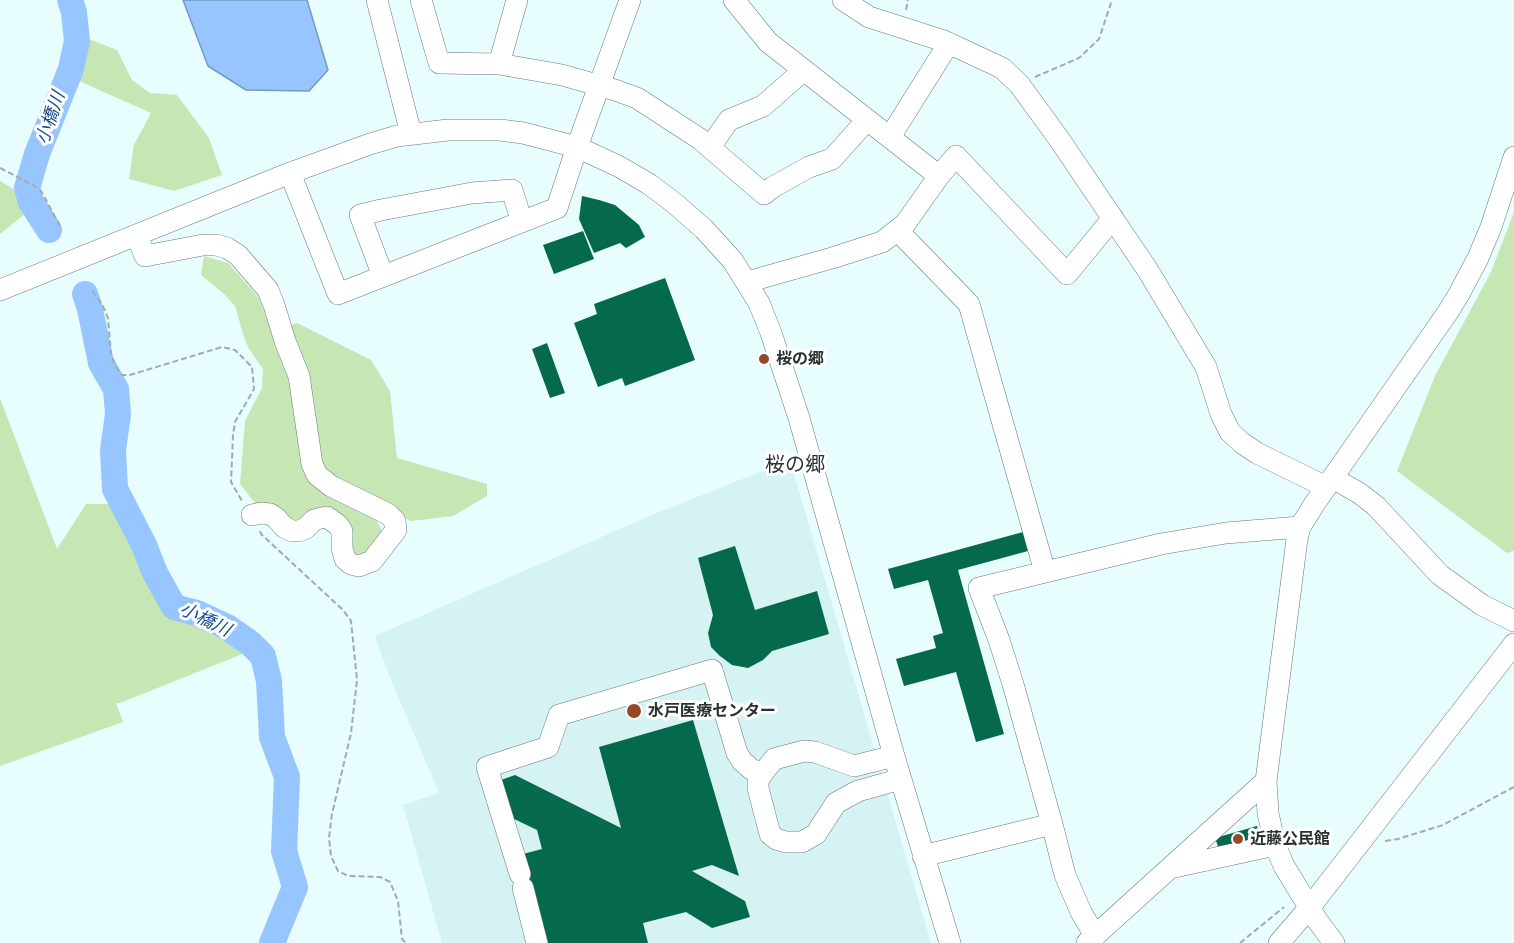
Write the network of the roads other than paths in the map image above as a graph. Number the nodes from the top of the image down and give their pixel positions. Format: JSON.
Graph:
{"nodes":[{"id":1,"x":377,"y":0,"type":"edge"},
{"id":2,"x":422,"y":0,"type":"edge"},
{"id":3,"x":517,"y":0,"type":"edge"},
{"id":4,"x":630,"y":0,"type":"edge"},
{"id":5,"x":734,"y":0,"type":"edge"},
{"id":6,"x":843,"y":0,"type":"edge"},
{"id":7,"x":949,"y":43,"type":"junction"},
{"id":8,"x":499,"y":64,"type":"junction"},
{"id":9,"x":804,"y":70,"type":"junction"},
{"id":10,"x":600,"y":85,"type":"junction"},
{"id":11,"x":867,"y":120,"type":"junction"},
{"id":12,"x":411,"y":134,"type":"junction"},
{"id":13,"x":890,"y":137,"type":"junction"},
{"id":14,"x":577,"y":147,"type":"junction"},
{"id":15,"x":710,"y":147,"type":"junction"},
{"id":16,"x":1514,"y":157,"type":"edge"},
{"id":17,"x":290,"y":173,"type":"junction"},
{"id":18,"x":939,"y":176,"type":"junction"},
{"id":19,"x":1113,"y":218,"type":"junction"},
{"id":20,"x":522,"y":222,"type":"junction"},
{"id":21,"x":897,"y":230,"type":"junction"},
{"id":22,"x":137,"y":236,"type":"junction"},
{"id":23,"x":383,"y":276,"type":"junction"},
{"id":24,"x":747,"y":282,"type":"junction"},
{"id":25,"x":0,"y":290,"type":"edge"},
{"id":26,"x":1329,"y":483,"type":"junction"},
{"id":27,"x":252,"y":515,"type":"road end"},
{"id":28,"x":1300,"y":527,"type":"junction"},
{"id":29,"x":1045,"y":572,"type":"junction"},
{"id":30,"x":1514,"y":621,"type":"edge"},
{"id":31,"x":1514,"y":644,"type":"edge"},
{"id":32,"x":894,"y":756,"type":"junction"},
{"id":33,"x":762,"y":774,"type":"junction"},
{"id":34,"x":901,"y":779,"type":"junction"},
{"id":35,"x":1266,"y":781,"type":"junction"},
{"id":36,"x":1052,"y":824,"type":"junction"},
{"id":37,"x":1275,"y":845,"type":"junction"},
{"id":38,"x":923,"y":856,"type":"junction"},
{"id":39,"x":1168,"y":869,"type":"junction"},
{"id":40,"x":1310,"y":907,"type":"junction"},
{"id":41,"x":1091,"y":939,"type":"edge"},
{"id":42,"x":537,"y":943,"type":"edge"},
{"id":43,"x":950,"y":943,"type":"edge"},
{"id":44,"x":1279,"y":943,"type":"edge"},
{"id":45,"x":1334,"y":943,"type":"edge"}],
"edges":[{"from":1,"to":12,"type":"street"},
{"from":2,"to":8,"type":"street"},
{"from":3,"to":8,"type":"street"},
{"from":4,"to":10,"type":"street"},
{"from":5,"to":9,"type":"street"},
{"from":6,"to":7,"type":"street"},
{"from":7,"to":13,"type":"street"},
{"from":7,"to":19,"type":"street"},
{"from":8,"to":10,"type":"street"},
{"from":9,"to":11,"type":"street"},
{"from":9,"to":15,"type":"street"},
{"from":10,"to":14,"type":"street"},
{"from":10,"to":15,"type":"street"},
{"from":11,"to":13,"type":"street"},
{"from":11,"to":15,"type":"street"},
{"from":12,"to":14,"type":"street"},
{"from":12,"to":17,"type":"street"},
{"from":13,"to":18,"type":"street"},
{"from":14,"to":20,"type":"street"},
{"from":14,"to":24,"type":"street"},
{"from":16,"to":26,"type":"street"},
{"from":17,"to":22,"type":"street"},
{"from":17,"to":23,"type":"street"},
{"from":18,"to":19,"type":"street"},
{"from":18,"to":21,"type":"street"},
{"from":19,"to":26,"type":"street"},
{"from":20,"to":23,"type":"street"},
{"from":20,"to":23,"type":"street"},
{"from":21,"to":24,"type":"street"},
{"from":21,"to":29,"type":"street"},
{"from":22,"to":25,"type":"street"},
{"from":22,"to":27,"type":"street"},
{"from":24,"to":32,"type":"street"},
{"from":26,"to":28,"type":"street"},
{"from":26,"to":30,"type":"street"},
{"from":28,"to":29,"type":"street"},
{"from":28,"to":35,"type":"street"},
{"from":29,"to":36,"type":"street"},
{"from":31,"to":40,"type":"street"},
{"from":32,"to":33,"type":"street"},
{"from":32,"to":34,"type":"street"},
{"from":33,"to":34,"type":"street"},
{"from":33,"to":42,"type":"street"},
{"from":34,"to":38,"type":"street"},
{"from":35,"to":37,"type":"street"},
{"from":35,"to":39,"type":"street"},
{"from":36,"to":38,"type":"street"},
{"from":36,"to":41,"type":"street"},
{"from":37,"to":39,"type":"street"},
{"from":37,"to":40,"type":"street"},
{"from":38,"to":43,"type":"street"},
{"from":39,"to":41,"type":"street"},
{"from":40,"to":44,"type":"street"},
{"from":40,"to":45,"type":"street"}]}
